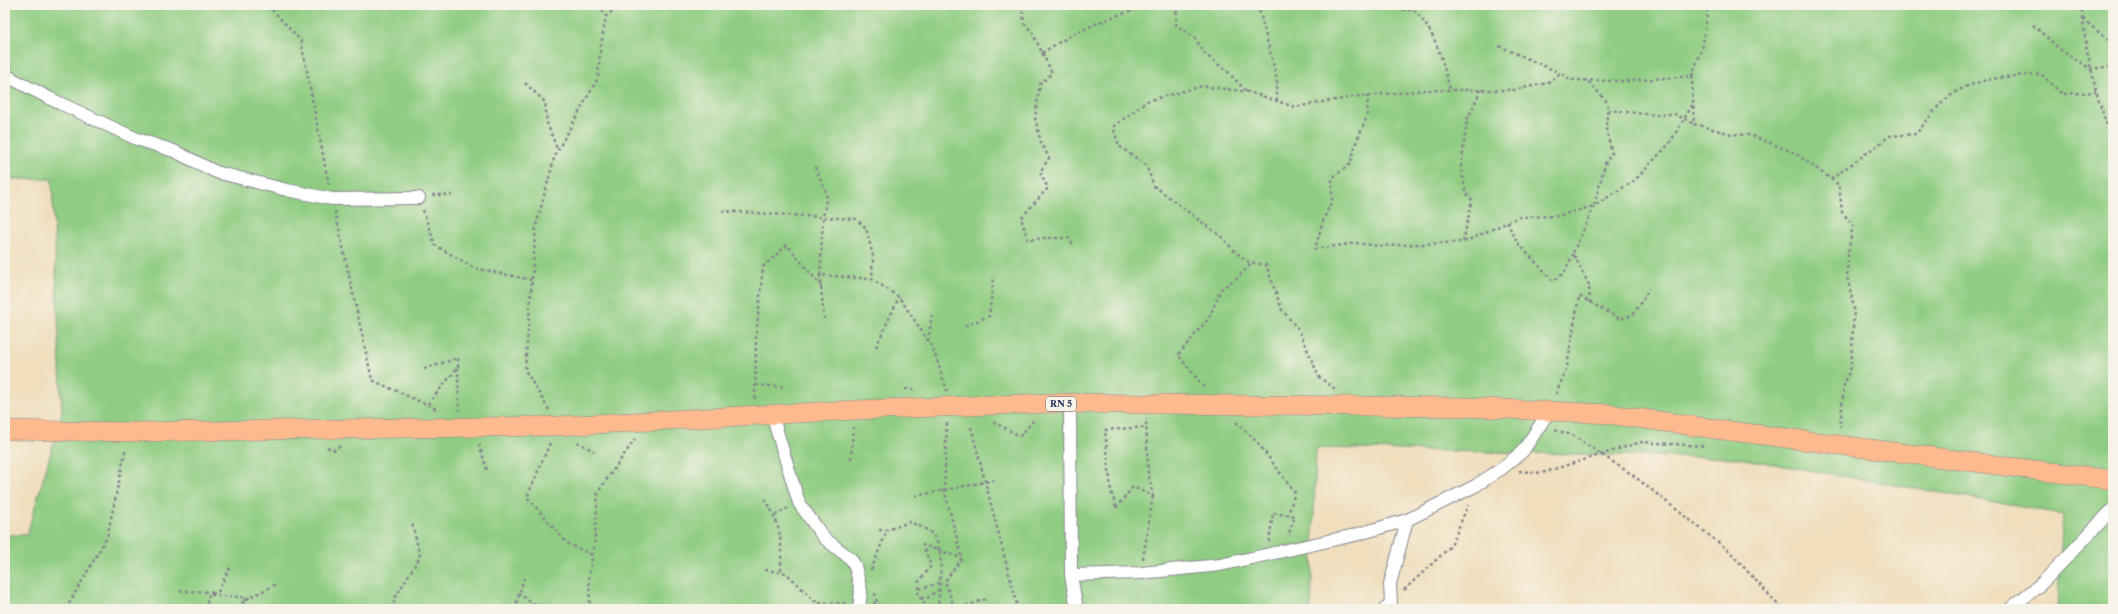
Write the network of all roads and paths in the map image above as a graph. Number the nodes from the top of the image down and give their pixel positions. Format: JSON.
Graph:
{"nodes":[{"id":1,"x":268,"y":5,"type":"edge"},
{"id":2,"x":599,"y":5,"type":"edge"},
{"id":3,"x":620,"y":5,"type":"edge"},
{"id":4,"x":1022,"y":5,"type":"edge"},
{"id":5,"x":1152,"y":5,"type":"edge"},
{"id":6,"x":1177,"y":5,"type":"edge"},
{"id":7,"x":1258,"y":5,"type":"edge"},
{"id":8,"x":1355,"y":5,"type":"edge"},
{"id":9,"x":1708,"y":5,"type":"edge"},
{"id":10,"x":2074,"y":5,"type":"edge"},
{"id":11,"x":2081,"y":5,"type":"edge"},
{"id":12,"x":2081,"y":11,"type":"junction"},
{"id":13,"x":606,"y":16,"type":"junction"},
{"id":14,"x":2082,"y":19,"type":"junction"},
{"id":15,"x":2032,"y":25,"type":"dead end"},
{"id":16,"x":2113,"y":44,"type":"edge"},
{"id":17,"x":1499,"y":46,"type":"dead end"},
{"id":18,"x":1042,"y":53,"type":"junction"},
{"id":19,"x":2113,"y":66,"type":"edge"},
{"id":20,"x":2091,"y":69,"type":"junction"},
{"id":21,"x":1561,"y":73,"type":"junction"},
{"id":22,"x":5,"y":75,"type":"edge"},
{"id":23,"x":1692,"y":76,"type":"junction"},
{"id":24,"x":1587,"y":80,"type":"junction"},
{"id":25,"x":525,"y":83,"type":"dead end"},
{"id":26,"x":1450,"y":90,"type":"junction"},
{"id":27,"x":1481,"y":90,"type":"junction"},
{"id":28,"x":1246,"y":92,"type":"junction"},
{"id":29,"x":2096,"y":92,"type":"junction"},
{"id":30,"x":1368,"y":95,"type":"junction"},
{"id":31,"x":1277,"y":101,"type":"junction"},
{"id":32,"x":1693,"y":103,"type":"junction"},
{"id":33,"x":1608,"y":110,"type":"junction"},
{"id":34,"x":1684,"y":121,"type":"junction"},
{"id":35,"x":1694,"y":124,"type":"junction"},
{"id":36,"x":2113,"y":144,"type":"edge"},
{"id":37,"x":558,"y":149,"type":"junction"},
{"id":38,"x":815,"y":167,"type":"dead end"},
{"id":39,"x":1831,"y":178,"type":"junction"},
{"id":40,"x":452,"y":195,"type":"dead end"},
{"id":41,"x":419,"y":198,"type":"junction"},
{"id":42,"x":332,"y":199,"type":"junction"},
{"id":43,"x":1594,"y":206,"type":"junction"},
{"id":44,"x":722,"y":211,"type":"dead end"},
{"id":45,"x":823,"y":218,"type":"junction"},
{"id":46,"x":1507,"y":222,"type":"junction"},
{"id":47,"x":1463,"y":242,"type":"junction"},
{"id":48,"x":1073,"y":244,"type":"dead end"},
{"id":49,"x":1573,"y":253,"type":"junction"},
{"id":50,"x":1252,"y":263,"type":"junction"},
{"id":51,"x":820,"y":275,"type":"junction"},
{"id":52,"x":994,"y":276,"type":"dead end"},
{"id":53,"x":872,"y":279,"type":"junction"},
{"id":54,"x":532,"y":280,"type":"junction"},
{"id":55,"x":821,"y":286,"type":"junction"},
{"id":56,"x":1649,"y":289,"type":"dead end"},
{"id":57,"x":899,"y":297,"type":"junction"},
{"id":58,"x":1590,"y":303,"type":"junction"},
{"id":59,"x":932,"y":315,"type":"dead end"},
{"id":60,"x":824,"y":319,"type":"dead end"},
{"id":61,"x":965,"y":326,"type":"dead end"},
{"id":62,"x":928,"y":341,"type":"junction"},
{"id":63,"x":876,"y":347,"type":"dead end"},
{"id":64,"x":458,"y":367,"type":"junction"},
{"id":65,"x":424,"y":369,"type":"dead end"},
{"id":66,"x":756,"y":385,"type":"junction"},
{"id":67,"x":786,"y":387,"type":"dead end"},
{"id":68,"x":1145,"y":403,"type":"junction"},
{"id":69,"x":428,"y":404,"type":"junction"},
{"id":70,"x":1070,"y":404,"type":"junction"},
{"id":71,"x":1218,"y":404,"type":"junction"},
{"id":72,"x":1355,"y":406,"type":"junction"},
{"id":73,"x":945,"y":407,"type":"junction"},
{"id":74,"x":854,"y":410,"type":"junction"},
{"id":75,"x":441,"y":411,"type":"dead end"},
{"id":76,"x":763,"y":415,"type":"junction"},
{"id":77,"x":1545,"y":417,"type":"junction"},
{"id":78,"x":648,"y":420,"type":"junction"},
{"id":79,"x":558,"y":426,"type":"junction"},
{"id":80,"x":971,"y":427,"type":"dead end"},
{"id":81,"x":1147,"y":427,"type":"junction"},
{"id":82,"x":467,"y":428,"type":"junction"},
{"id":83,"x":5,"y":430,"type":"edge"},
{"id":84,"x":130,"y":432,"type":"junction"},
{"id":85,"x":1839,"y":444,"type":"junction"},
{"id":86,"x":1709,"y":446,"type":"dead end"},
{"id":87,"x":1600,"y":454,"type":"junction"},
{"id":88,"x":851,"y":459,"type":"dead end"},
{"id":89,"x":1501,"y":468,"type":"junction"},
{"id":90,"x":487,"y":470,"type":"dead end"},
{"id":91,"x":995,"y":480,"type":"dead end"},
{"id":92,"x":2113,"y":480,"type":"edge"},
{"id":93,"x":1475,"y":486,"type":"junction"},
{"id":94,"x":944,"y":489,"type":"junction"},
{"id":95,"x":915,"y":496,"type":"dead end"},
{"id":96,"x":1153,"y":496,"type":"junction"},
{"id":97,"x":765,"y":499,"type":"dead end"},
{"id":98,"x":2113,"y":509,"type":"edge"},
{"id":99,"x":1288,"y":515,"type":"junction"},
{"id":100,"x":1407,"y":520,"type":"junction"},
{"id":101,"x":412,"y":522,"type":"dead end"},
{"id":102,"x":879,"y":530,"type":"dead end"},
{"id":103,"x":887,"y":530,"type":"junction"},
{"id":104,"x":940,"y":551,"type":"junction"},
{"id":105,"x":1282,"y":551,"type":"junction"},
{"id":106,"x":1267,"y":554,"type":"junction"},
{"id":107,"x":592,"y":555,"type":"junction"},
{"id":108,"x":962,"y":558,"type":"junction"},
{"id":109,"x":230,"y":567,"type":"dead end"},
{"id":110,"x":765,"y":570,"type":"dead end"},
{"id":111,"x":781,"y":571,"type":"junction"},
{"id":112,"x":1141,"y":574,"type":"junction"},
{"id":113,"x":1071,"y":575,"type":"junction"},
{"id":114,"x":524,"y":578,"type":"dead end"},
{"id":115,"x":939,"y":583,"type":"junction"},
{"id":116,"x":275,"y":585,"type":"dead end"},
{"id":117,"x":919,"y":588,"type":"junction"},
{"id":118,"x":860,"y":590,"type":"junction"},
{"id":119,"x":938,"y":590,"type":"junction"},
{"id":120,"x":180,"y":591,"type":"dead end"},
{"id":121,"x":218,"y":592,"type":"junction"},
{"id":122,"x":518,"y":593,"type":"junction"},
{"id":123,"x":209,"y":595,"type":"junction"},
{"id":124,"x":921,"y":598,"type":"junction"},
{"id":125,"x":986,"y":599,"type":"dead end"},
{"id":126,"x":244,"y":600,"type":"junction"},
{"id":127,"x":859,"y":606,"type":"edge"},
{"id":128,"x":1388,"y":606,"type":"edge"},
{"id":129,"x":66,"y":609,"type":"edge"},
{"id":130,"x":205,"y":609,"type":"edge"},
{"id":131,"x":240,"y":609,"type":"edge"},
{"id":132,"x":392,"y":609,"type":"edge"},
{"id":133,"x":515,"y":609,"type":"edge"},
{"id":134,"x":540,"y":609,"type":"edge"},
{"id":135,"x":590,"y":609,"type":"edge"},
{"id":136,"x":929,"y":609,"type":"edge"},
{"id":137,"x":938,"y":609,"type":"edge"},
{"id":138,"x":955,"y":609,"type":"edge"},
{"id":139,"x":962,"y":609,"type":"edge"},
{"id":140,"x":1018,"y":609,"type":"edge"},
{"id":141,"x":1077,"y":609,"type":"edge"},
{"id":142,"x":1782,"y":609,"type":"edge"},
{"id":143,"x":1822,"y":609,"type":"edge"},
{"id":144,"x":1861,"y":609,"type":"edge"},
{"id":145,"x":2010,"y":609,"type":"edge"}],
"edges":[{"from":1,"to":42,"type":"path"},
{"from":2,"to":13,"type":"path"},
{"from":3,"to":13,"type":"path"},
{"from":4,"to":18,"type":"path"},
{"from":5,"to":18,"type":"path"},
{"from":6,"to":28,"type":"path"},
{"from":7,"to":31,"type":"path"},
{"from":8,"to":26,"type":"path"},
{"from":9,"to":23,"type":"path"},
{"from":10,"to":12,"type":"path"},
{"from":11,"to":12,"type":"path"},
{"from":12,"to":14,"type":"path"},
{"from":13,"to":37,"type":"path"},
{"from":14,"to":16,"type":"path"},
{"from":14,"to":20,"type":"path"},
{"from":15,"to":20,"type":"path"},
{"from":17,"to":21,"type":"path"},
{"from":18,"to":48,"type":"path"},
{"from":19,"to":20,"type":"path"},
{"from":20,"to":29,"type":"path"},
{"from":21,"to":24,"type":"path"},
{"from":21,"to":27,"type":"path"},
{"from":22,"to":42,"type":"street"},
{"from":23,"to":24,"type":"path"},
{"from":23,"to":32,"type":"path"},
{"from":24,"to":33,"type":"path"},
{"from":25,"to":37,"type":"path"},
{"from":26,"to":27,"type":"path"},
{"from":26,"to":30,"type":"path"},
{"from":27,"to":47,"type":"path"},
{"from":28,"to":31,"type":"path"},
{"from":28,"to":50,"type":"path"},
{"from":29,"to":36,"type":"path"},
{"from":29,"to":39,"type":"path"},
{"from":30,"to":31,"type":"path"},
{"from":30,"to":47,"type":"path"},
{"from":32,"to":34,"type":"path"},
{"from":32,"to":35,"type":"path"},
{"from":33,"to":34,"type":"path"},
{"from":33,"to":43,"type":"path"},
{"from":34,"to":35,"type":"path"},
{"from":34,"to":43,"type":"path"},
{"from":35,"to":39,"type":"path"},
{"from":37,"to":54,"type":"path"},
{"from":38,"to":45,"type":"path"},
{"from":39,"to":85,"type":"path"},
{"from":40,"to":41,"type":"path"},
{"from":41,"to":42,"type":"street"},
{"from":41,"to":54,"type":"path"},
{"from":42,"to":69,"type":"path"},
{"from":43,"to":46,"type":"path"},
{"from":43,"to":49,"type":"path"},
{"from":44,"to":45,"type":"path"},
{"from":45,"to":51,"type":"path"},
{"from":45,"to":53,"type":"path"},
{"from":46,"to":47,"type":"path"},
{"from":46,"to":49,"type":"path"},
{"from":49,"to":58,"type":"path"},
{"from":50,"to":71,"type":"path"},
{"from":50,"to":72,"type":"path"},
{"from":51,"to":53,"type":"path"},
{"from":51,"to":55,"type":"path"},
{"from":52,"to":61,"type":"path"},
{"from":53,"to":57,"type":"path"},
{"from":54,"to":79,"type":"path"},
{"from":55,"to":60,"type":"path"},
{"from":55,"to":66,"type":"path"},
{"from":56,"to":58,"type":"path"},
{"from":57,"to":62,"type":"path"},
{"from":57,"to":63,"type":"path"},
{"from":58,"to":77,"type":"path"},
{"from":59,"to":62,"type":"path"},
{"from":62,"to":73,"type":"path"},
{"from":64,"to":65,"type":"path"},
{"from":64,"to":69,"type":"path"},
{"from":64,"to":82,"type":"path"},
{"from":66,"to":67,"type":"path"},
{"from":66,"to":76,"type":"path"},
{"from":68,"to":70,"type":"main road","number":"RN 5"},
{"from":68,"to":71,"type":"main road","number":"RN 5"},
{"from":68,"to":81,"type":"path"},
{"from":69,"to":75,"type":"path"},
{"from":70,"to":73,"type":"main road","number":"RN 5"},
{"from":70,"to":113,"type":"street"},
{"from":71,"to":72,"type":"main road","number":"RN 5"},
{"from":71,"to":99,"type":"path"},
{"from":72,"to":77,"type":"main road","number":"RN 5"},
{"from":73,"to":74,"type":"main road","number":"RN 5"},
{"from":73,"to":94,"type":"path"},
{"from":74,"to":76,"type":"main road","number":"RN 5"},
{"from":74,"to":88,"type":"path"},
{"from":76,"to":78,"type":"main road","number":"RN 5"},
{"from":76,"to":118,"type":"street"},
{"from":77,"to":85,"type":"main road","number":"RN 5"},
{"from":77,"to":87,"type":"path"},
{"from":77,"to":89,"type":"street"},
{"from":78,"to":79,"type":"main road","number":"RN 5"},
{"from":78,"to":107,"type":"path"},
{"from":79,"to":82,"type":"main road","number":"RN 5"},
{"from":79,"to":107,"type":"path"},
{"from":80,"to":140,"type":"path"},
{"from":81,"to":96,"type":"path"},
{"from":81,"to":96,"type":"path"},
{"from":82,"to":84,"type":"main road","number":"RN 5"},
{"from":82,"to":90,"type":"path"},
{"from":83,"to":84,"type":"main road","number":"RN 5"},
{"from":84,"to":129,"type":"path"},
{"from":85,"to":92,"type":"main road","number":"RN 5"},
{"from":86,"to":87,"type":"path"},
{"from":87,"to":89,"type":"path"},
{"from":87,"to":142,"type":"path"},
{"from":89,"to":93,"type":"street"},
{"from":91,"to":94,"type":"path"},
{"from":93,"to":100,"type":"street"},
{"from":93,"to":128,"type":"path"},
{"from":94,"to":95,"type":"path"},
{"from":94,"to":108,"type":"path"},
{"from":96,"to":112,"type":"path"},
{"from":97,"to":111,"type":"path"},
{"from":98,"to":145,"type":"street"},
{"from":99,"to":105,"type":"path"},
{"from":99,"to":106,"type":"path"},
{"from":100,"to":105,"type":"street"},
{"from":100,"to":128,"type":"street"},
{"from":101,"to":132,"type":"path"},
{"from":102,"to":103,"type":"path"},
{"from":103,"to":104,"type":"path"},
{"from":103,"to":118,"type":"path"},
{"from":104,"to":108,"type":"path"},
{"from":104,"to":115,"type":"path"},
{"from":104,"to":117,"type":"path"},
{"from":105,"to":106,"type":"street"},
{"from":106,"to":112,"type":"street"},
{"from":107,"to":135,"type":"path"},
{"from":108,"to":138,"type":"path"},
{"from":109,"to":121,"type":"path"},
{"from":110,"to":111,"type":"path"},
{"from":111,"to":127,"type":"path"},
{"from":112,"to":113,"type":"street"},
{"from":113,"to":141,"type":"street"},
{"from":114,"to":122,"type":"path"},
{"from":115,"to":117,"type":"path"},
{"from":115,"to":119,"type":"path"},
{"from":116,"to":126,"type":"path"},
{"from":117,"to":124,"type":"path"},
{"from":118,"to":127,"type":"street"},
{"from":119,"to":124,"type":"path"},
{"from":119,"to":137,"type":"path"},
{"from":120,"to":121,"type":"path"},
{"from":121,"to":123,"type":"path"},
{"from":122,"to":133,"type":"path"},
{"from":122,"to":134,"type":"path"},
{"from":123,"to":126,"type":"path"},
{"from":123,"to":130,"type":"path"},
{"from":124,"to":136,"type":"path"},
{"from":125,"to":139,"type":"path"},
{"from":126,"to":131,"type":"path"},
{"from":137,"to":138,"type":"path"},
{"from":143,"to":144,"type":"path"}]}
